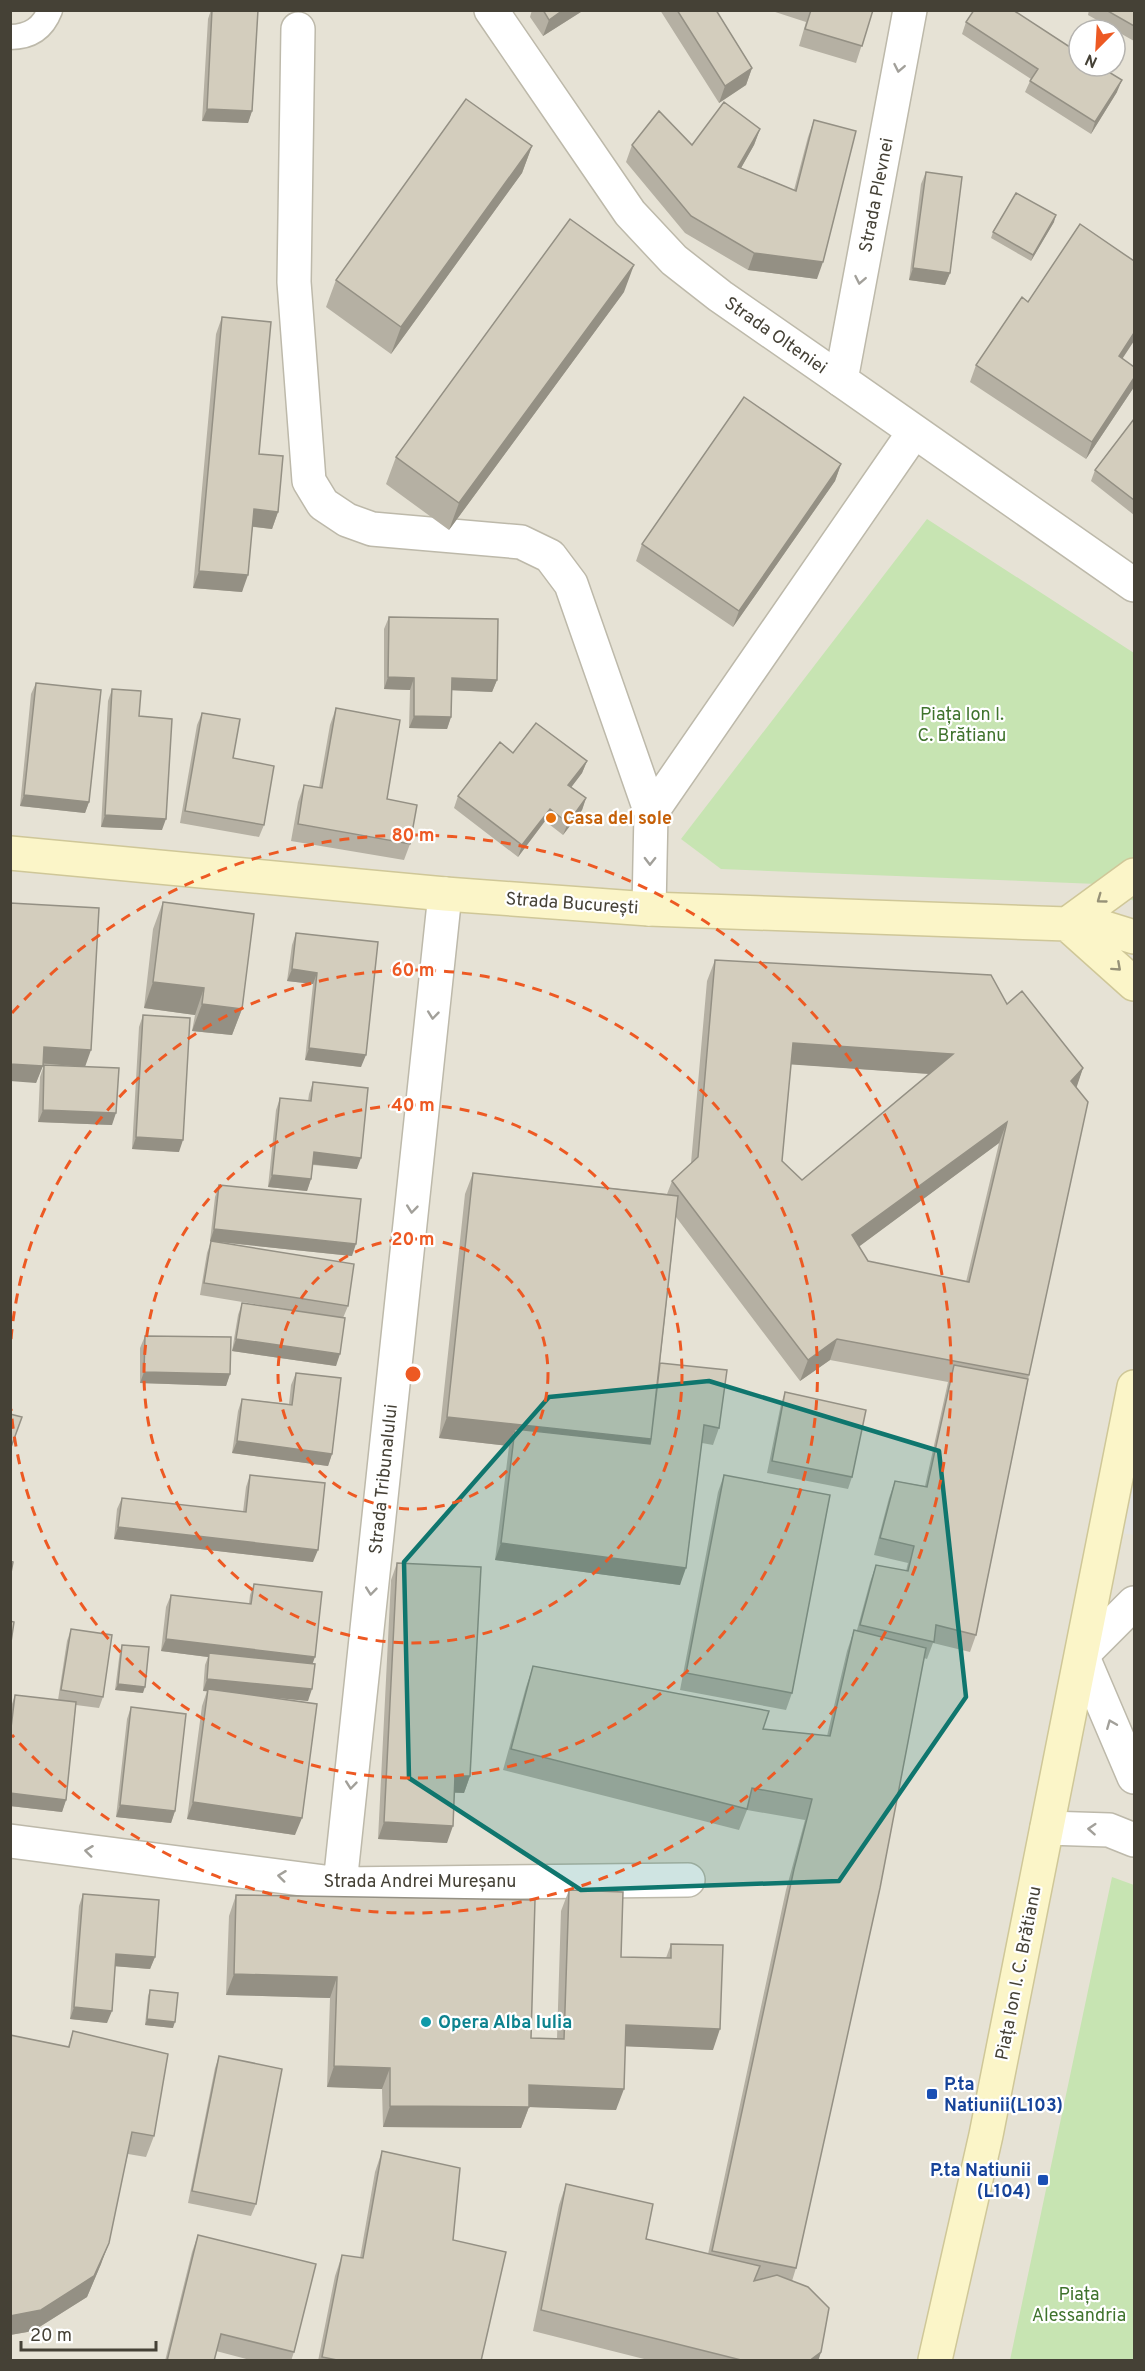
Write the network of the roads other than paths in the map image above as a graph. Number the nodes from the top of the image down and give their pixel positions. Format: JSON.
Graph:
{"nodes":[{"id":1,"x":50,"y":10,"type":"edge"},
{"id":2,"x":491,"y":10,"type":"edge"},
{"id":3,"x":910,"y":10,"type":"edge"},
{"id":4,"x":298,"y":29,"type":"dead end"},
{"id":5,"x":10,"y":37,"type":"edge"},
{"id":6,"x":841,"y":380,"type":"junction"},
{"id":7,"x":914,"y":432,"type":"junction"},
{"id":8,"x":1134,"y":585,"type":"edge"},
{"id":9,"x":651,"y":813,"type":"junction"},
{"id":10,"x":10,"y":853,"type":"edge"},
{"id":11,"x":1134,"y":875,"type":"edge"},
{"id":12,"x":445,"y":894,"type":"junction"},
{"id":13,"x":649,"y":909,"type":"junction"},
{"id":14,"x":1067,"y":924,"type":"junction"},
{"id":15,"x":1134,"y":938,"type":"edge"},
{"id":16,"x":1134,"y":984,"type":"edge"},
{"id":17,"x":1134,"y":1387,"type":"edge"},
{"id":18,"x":1134,"y":1603,"type":"edge"},
{"id":19,"x":1082,"y":1655,"type":"junction"},
{"id":20,"x":1132,"y":1770,"type":"edge"},
{"id":21,"x":1047,"y":1828,"type":"junction"},
{"id":22,"x":1134,"y":1840,"type":"edge"},
{"id":23,"x":10,"y":1841,"type":"edge"},
{"id":24,"x":688,"y":1880,"type":"dead end"},
{"id":25,"x":340,"y":1884,"type":"junction"},
{"id":26,"x":935,"y":2361,"type":"edge"}],
"edges":[{"from":1,"to":5,"type":"lane"},
{"from":2,"to":6,"type":"street","name":"Strada Olteniei"},
{"from":3,"to":6,"type":"street","name":"Strada Plevnei","one_way":true},
{"from":4,"to":9,"type":"street"},
{"from":6,"to":7,"type":"street","name":"Strada Olteniei"},
{"from":7,"to":8,"type":"street","name":"Strada Olteniei"},
{"from":7,"to":9,"type":"street"},
{"from":9,"to":13,"type":"street","one_way":true},
{"from":10,"to":12,"type":"main road","name":"Strada București"},
{"from":11,"to":14,"type":"main road","one_way":true},
{"from":12,"to":13,"type":"main road","name":"Strada București"},
{"from":12,"to":25,"type":"street","name":"Strada Tribunalului","one_way":true},
{"from":13,"to":14,"type":"main road","name":"Strada București"},
{"from":14,"to":15,"type":"main road","name":"Strada București"},
{"from":14,"to":16,"type":"main road","one_way":true},
{"from":17,"to":19,"type":"main road","name":"Piața Ion I. C. Brătianu"},
{"from":18,"to":19,"type":"street"},
{"from":20,"to":19,"type":"street","one_way":true},
{"from":19,"to":21,"type":"main road","name":"Piața Ion I. C. Brătianu"},
{"from":22,"to":21,"type":"street","one_way":true},
{"from":21,"to":26,"type":"main road","name":"Piața Ion I. C. Brătianu"},
{"from":25,"to":23,"type":"street","name":"Strada Andrei Mureșanu","one_way":true},
{"from":24,"to":25,"type":"street","name":"Strada Andrei Mureșanu"}]}
